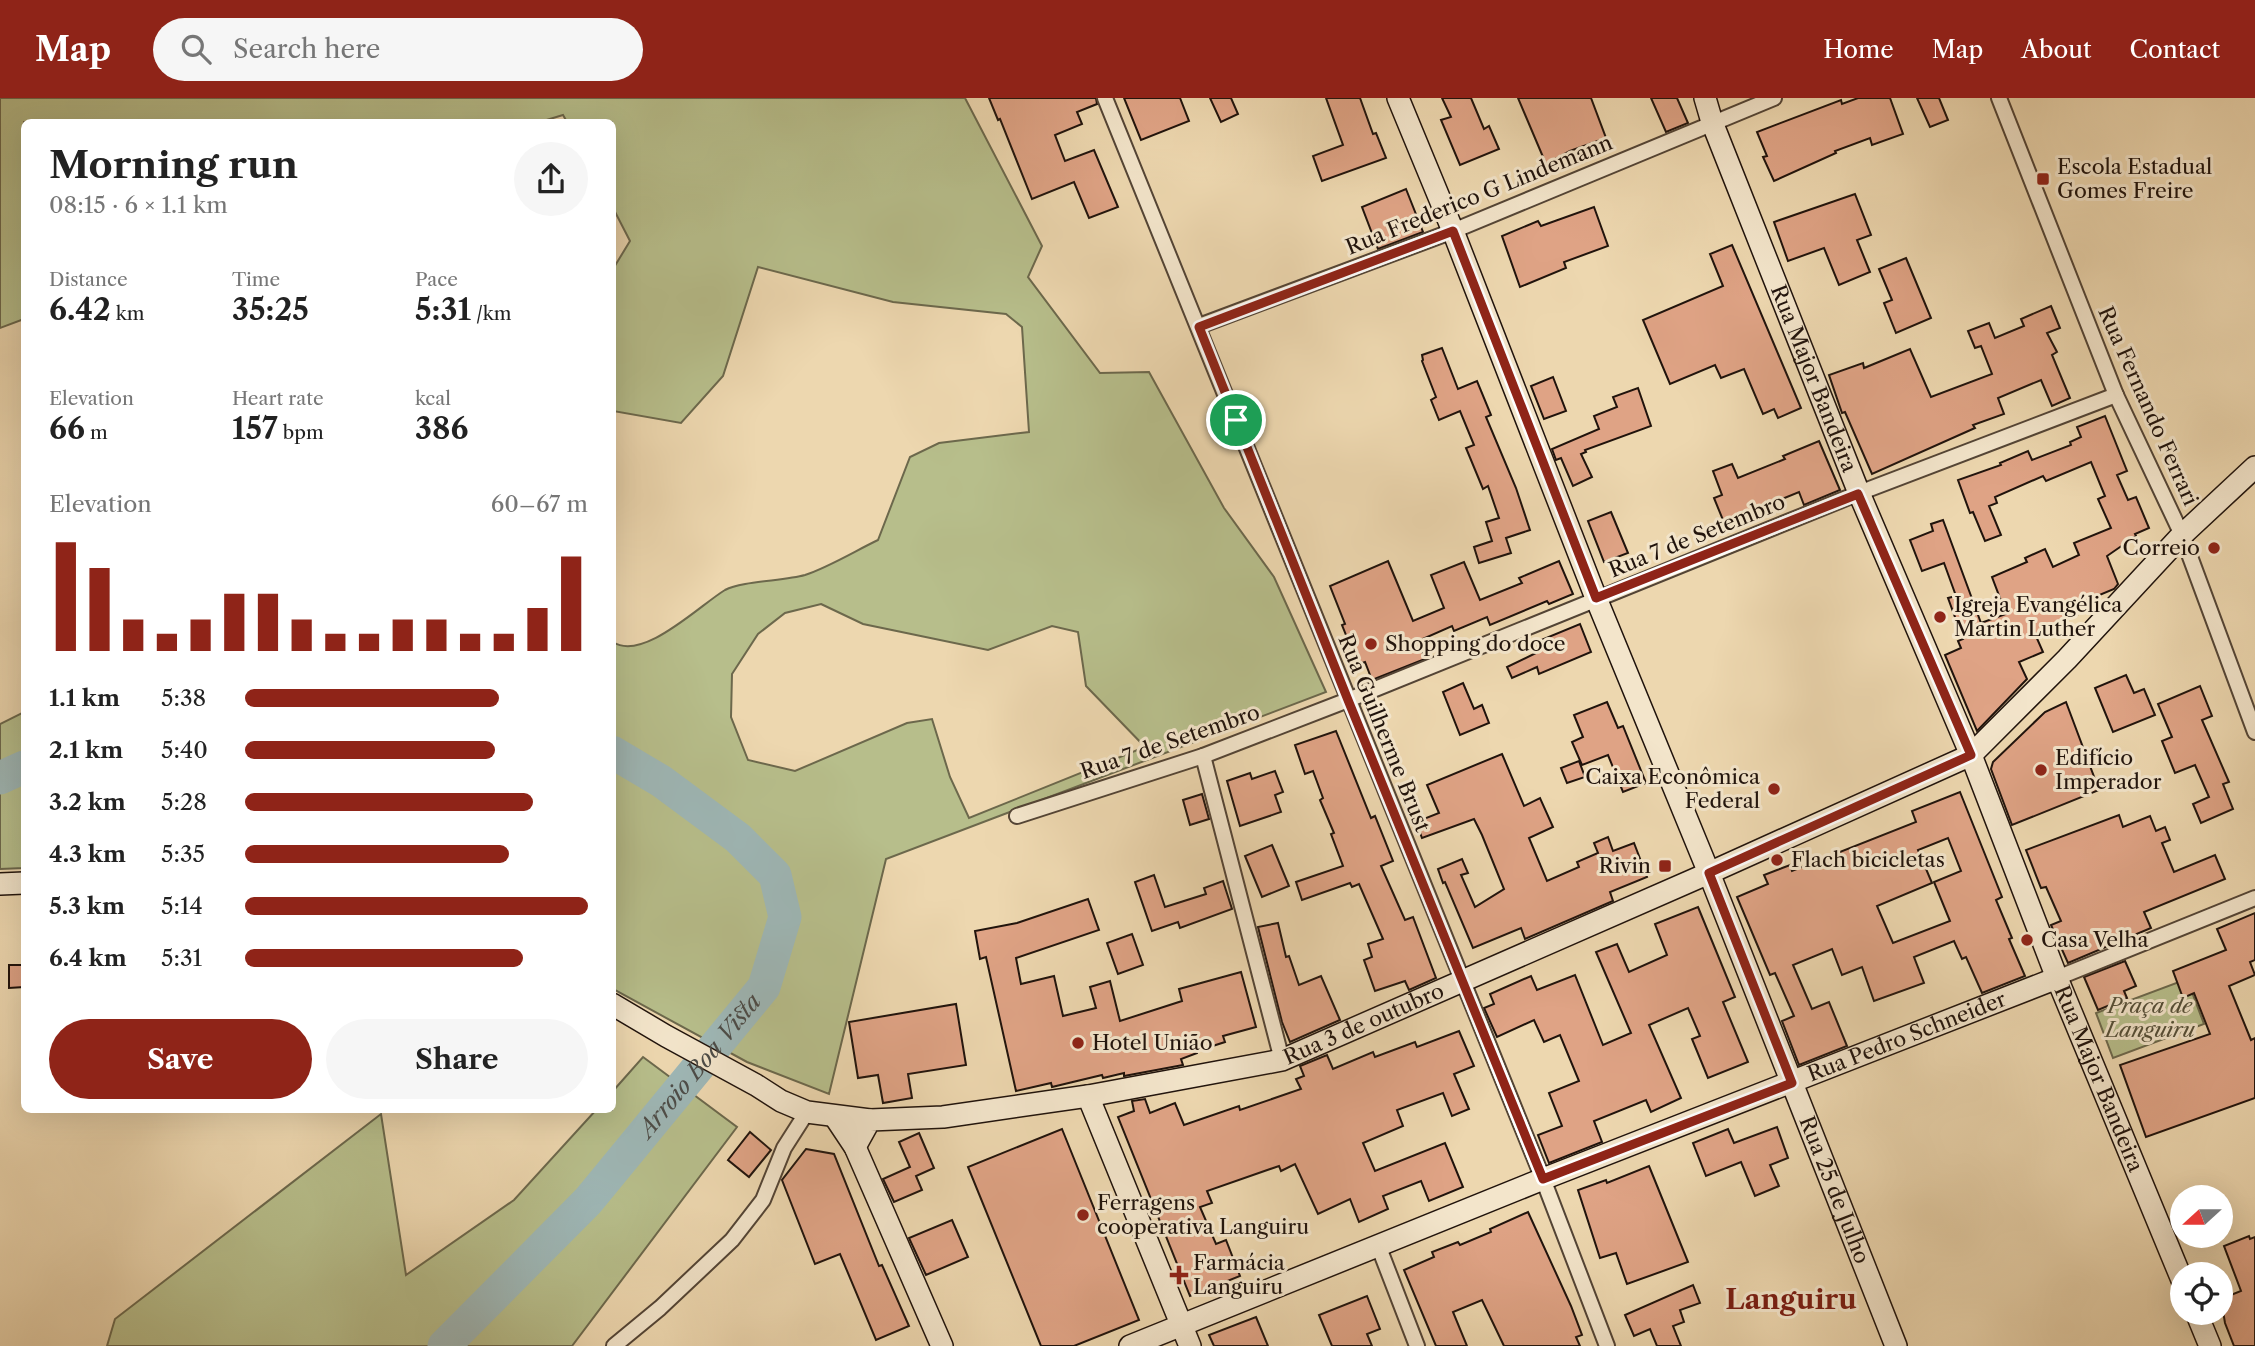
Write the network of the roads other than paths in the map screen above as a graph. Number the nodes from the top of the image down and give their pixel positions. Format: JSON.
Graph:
{"nodes":[{"id":1,"x":1105,"y":98,"type":"edge"},
{"id":2,"x":1398,"y":98,"type":"edge"},
{"id":3,"x":1705,"y":98,"type":"edge"},
{"id":4,"x":1774,"y":98,"type":"edge"},
{"id":5,"x":1999,"y":98,"type":"edge"},
{"id":6,"x":1712,"y":122,"type":"junction"},
{"id":7,"x":1453,"y":231,"type":"junction"},
{"id":8,"x":1199,"y":327,"type":"junction"},
{"id":9,"x":2116,"y":396,"type":"junction"},
{"id":10,"x":2255,"y":467,"type":"edge"},
{"id":11,"x":1858,"y":494,"type":"junction"},
{"id":12,"x":2182,"y":536,"type":"junction"},
{"id":13,"x":1596,"y":598,"type":"junction"},
{"id":14,"x":1348,"y":700,"type":"junction"},
{"id":15,"x":2255,"y":732,"type":"edge"},
{"id":16,"x":1971,"y":755,"type":"junction"},
{"id":17,"x":1203,"y":756,"type":"junction"},
{"id":18,"x":1017,"y":816,"type":"dead end"},
{"id":19,"x":1709,"y":873,"type":"junction"},
{"id":20,"x":21,"y":883,"type":"edge"},
{"id":21,"x":0,"y":884,"type":"edge"},
{"id":22,"x":2255,"y":898,"type":"edge"},
{"id":23,"x":2057,"y":978,"type":"junction"},
{"id":24,"x":1463,"y":981,"type":"junction"},
{"id":25,"x":616,"y":1006,"type":"edge"},
{"id":26,"x":1282,"y":1060,"type":"junction"},
{"id":27,"x":1792,"y":1083,"type":"junction"},
{"id":28,"x":1088,"y":1096,"type":"junction"},
{"id":29,"x":807,"y":1112,"type":"junction"},
{"id":30,"x":835,"y":1117,"type":"junction"},
{"id":31,"x":870,"y":1120,"type":"junction"},
{"id":32,"x":855,"y":1147,"type":"junction"},
{"id":33,"x":1543,"y":1179,"type":"junction"},
{"id":34,"x":1378,"y":1245,"type":"junction"},
{"id":35,"x":2175,"y":1262,"type":"edge"},
{"id":36,"x":1180,"y":1325,"type":"junction"},
{"id":37,"x":2201,"y":1325,"type":"edge"},
{"id":38,"x":614,"y":1346,"type":"edge"},
{"id":39,"x":942,"y":1346,"type":"edge"},
{"id":40,"x":1130,"y":1346,"type":"edge"},
{"id":41,"x":1191,"y":1346,"type":"edge"},
{"id":42,"x":1417,"y":1346,"type":"edge"},
{"id":43,"x":1607,"y":1346,"type":"edge"},
{"id":44,"x":1896,"y":1346,"type":"edge"},
{"id":45,"x":2210,"y":1346,"type":"edge"}],
"edges":[{"from":1,"to":8,"type":"street","name":"Rua Guilherme Brust"},
{"from":2,"to":7,"type":"main road","name":"Rua 25 de Julho"},
{"from":3,"to":6,"type":"main road","name":"Rua Major Bandeira"},
{"from":4,"to":6,"type":"street","name":"Rua Frederico G Lindemann"},
{"from":5,"to":9,"type":"street","name":"Rua Fernando Ferrari"},
{"from":6,"to":7,"type":"street","name":"Rua Frederico G Lindemann"},
{"from":6,"to":11,"type":"main road","name":"Rua Major Bandeira"},
{"from":7,"to":8,"type":"street","name":"Rua Frederico G Lindemann"},
{"from":7,"to":13,"type":"main road","name":"Rua 25 de Julho"},
{"from":8,"to":14,"type":"street","name":"Rua Guilherme Brust"},
{"from":9,"to":11,"type":"street","name":"Rua 7 de Setembro"},
{"from":9,"to":12,"type":"street","name":"Rua Fernando Ferrari"},
{"from":10,"to":12,"type":"main road"},
{"from":11,"to":13,"type":"street","name":"Rua 7 de Setembro"},
{"from":11,"to":16,"type":"main road","name":"Rua Major Bandeira"},
{"from":12,"to":15,"type":"street","name":"Rua Fernando Ferrari"},
{"from":12,"to":16,"type":"main road"},
{"from":13,"to":14,"type":"street","name":"Rua 7 de Setembro"},
{"from":13,"to":19,"type":"main road","name":"Rua 25 de Julho"},
{"from":14,"to":17,"type":"street","name":"Rua 7 de Setembro"},
{"from":14,"to":24,"type":"street","name":"Rua Guilherme Brust"},
{"from":16,"to":19,"type":"main road","name":"Rua 3 de outubro"},
{"from":16,"to":23,"type":"main road","name":"Rua Major Bandeira"},
{"from":17,"to":18,"type":"street","name":"Rua 7 de Setembro"},
{"from":17,"to":26,"type":"street"},
{"from":19,"to":24,"type":"main road","name":"Rua 3 de outubro"},
{"from":19,"to":27,"type":"main road","name":"Rua 25 de Julho"},
{"from":20,"to":21,"type":"main road"},
{"from":22,"to":23,"type":"street","name":"Rua Pedro Schneider"},
{"from":23,"to":27,"type":"main road","name":"Rua Pedro Schneider"},
{"from":23,"to":35,"type":"main road","name":"Rua Major Bandeira"},
{"from":24,"to":26,"type":"main road","name":"Rua 3 de outubro"},
{"from":24,"to":33,"type":"street","name":"Rua Guilherme Brust"},
{"from":25,"to":29,"type":"main road","name":"Rua 3 de outubro"},
{"from":26,"to":28,"type":"main road","name":"Rua 3 de outubro"},
{"from":27,"to":33,"type":"main road","name":"Rua Pedro Schneider"},
{"from":27,"to":44,"type":"main road","name":"Rua 25 de Julho"},
{"from":28,"to":31,"type":"main road","name":"Rua 3 de outubro"},
{"from":28,"to":36,"type":"main road"},
{"from":29,"to":30,"type":"main road","name":"Rua 3 de outubro"},
{"from":29,"to":38,"type":"street"},
{"from":30,"to":31,"type":"main road","name":"Rua 3 de outubro"},
{"from":30,"to":32,"type":"main road"},
{"from":31,"to":32,"type":"main road"},
{"from":32,"to":39,"type":"main road"},
{"from":33,"to":34,"type":"main road","name":"Rua Pedro Schneider"},
{"from":33,"to":43,"type":"street","name":"Rua Guilherme Brust"},
{"from":34,"to":36,"type":"main road","name":"Rua Pedro Schneider"},
{"from":34,"to":42,"type":"street"},
{"from":36,"to":40,"type":"main road","name":"Rua Pedro Schneider"},
{"from":36,"to":41,"type":"main road"},
{"from":37,"to":45,"type":"main road"}]}
